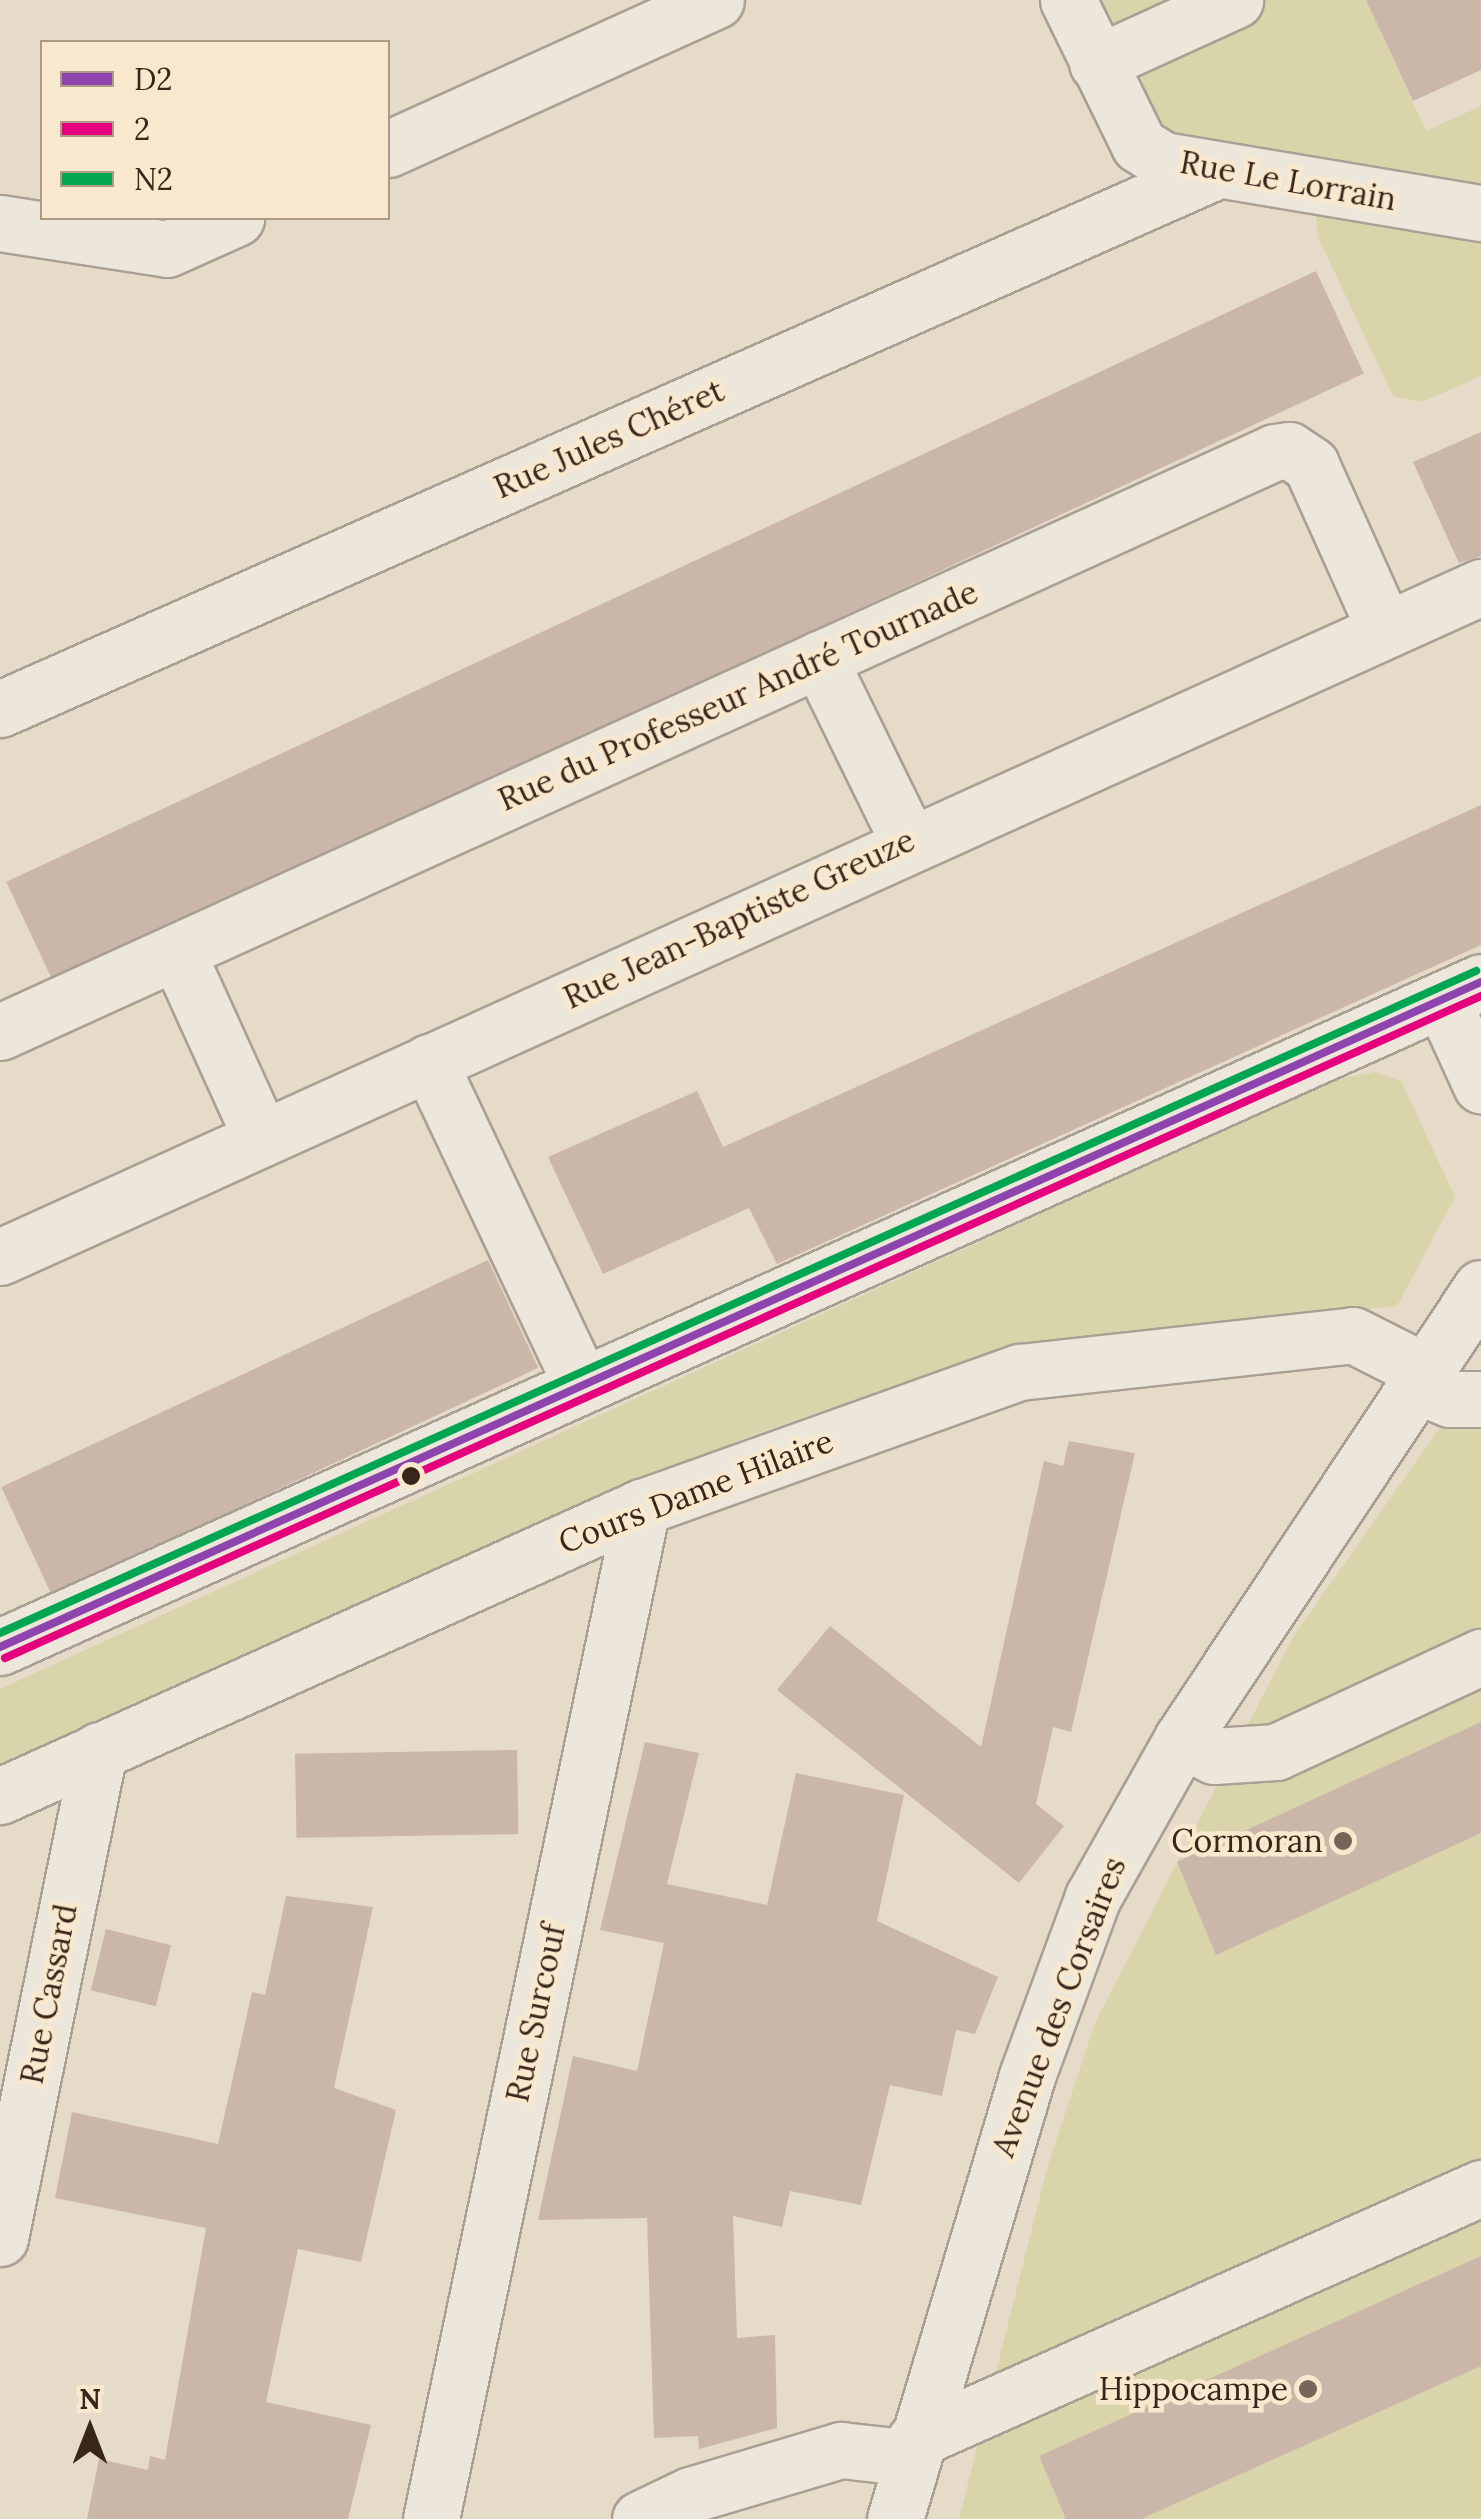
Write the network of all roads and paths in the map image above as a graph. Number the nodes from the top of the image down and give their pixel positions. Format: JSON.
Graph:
{"nodes":[{"id":1,"x":716,"y":0,"type":"edge"},
{"id":2,"x":1068,"y":0,"type":"edge"},
{"id":3,"x":1235,"y":0,"type":"edge"},
{"id":4,"x":1098,"y":63,"type":"junction"},
{"id":5,"x":390,"y":148,"type":"edge"},
{"id":6,"x":1218,"y":170,"type":"junction"},
{"id":7,"x":1481,"y":213,"type":"edge"},
{"id":8,"x":232,"y":220,"type":"edge"},
{"id":9,"x":0,"y":223,"type":"edge"},
{"id":10,"x":1481,"y":587,"type":"edge"},
{"id":11,"x":1384,"y":630,"type":"junction"},
{"id":12,"x":820,"y":659,"type":"junction"},
{"id":13,"x":0,"y":709,"type":"edge"},
{"id":14,"x":908,"y":841,"type":"junction"},
{"id":15,"x":177,"y":952,"type":"junction"},
{"id":16,"x":1461,"y":991,"type":"edge"},
{"id":17,"x":0,"y":1032,"type":"edge"},
{"id":18,"x":429,"y":1062,"type":"junction"},
{"id":19,"x":1481,"y":1085,"type":"edge"},
{"id":20,"x":262,"y":1137,"type":"junction"},
{"id":21,"x":0,"y":1258,"type":"edge"},
{"id":22,"x":1481,"y":1288,"type":"edge"},
{"id":23,"x":1418,"y":1377,"type":"junction"},
{"id":24,"x":580,"y":1382,"type":"junction"},
{"id":25,"x":1481,"y":1398,"type":"edge"},
{"id":26,"x":642,"y":1507,"type":"junction"},
{"id":27,"x":0,"y":1646,"type":"edge"},
{"id":28,"x":1481,"y":1658,"type":"edge"},
{"id":29,"x":1182,"y":1739,"type":"junction"},
{"id":30,"x":98,"y":1750,"type":"junction"},
{"id":31,"x":0,"y":1796,"type":"edge"},
{"id":32,"x":1481,"y":2188,"type":"edge"},
{"id":33,"x":0,"y":2238,"type":"edge"},
{"id":34,"x":913,"y":2449,"type":"junction"},
{"id":35,"x":430,"y":2519,"type":"edge"},
{"id":36,"x":640,"y":2519,"type":"edge"},
{"id":37,"x":895,"y":2519,"type":"edge"}],
"edges":[{"from":1,"to":5,"type":"street"},
{"from":2,"to":4,"type":"street","name":"Rue Le Lorrain"},
{"from":3,"to":4,"type":"street"},
{"from":4,"to":6,"type":"street","name":"Rue Le Lorrain"},
{"from":6,"to":7,"type":"street","name":"Rue Le Lorrain"},
{"from":6,"to":13,"type":"street","name":"Rue Jules Chéret"},
{"from":8,"to":9,"type":"street"},
{"from":10,"to":11,"type":"street","name":"Rue Jean-Baptiste Greuze"},
{"from":11,"to":12,"type":"street","name":"Rue du Professeur André Tournade"},
{"from":11,"to":14,"type":"street","name":"Rue Jean-Baptiste Greuze"},
{"from":12,"to":14,"type":"street"},
{"from":12,"to":15,"type":"street","name":"Rue du Professeur André Tournade"},
{"from":14,"to":18,"type":"street","name":"Rue Jean-Baptiste Greuze"},
{"from":15,"to":17,"type":"street","name":"Rue du Professeur André Tournade"},
{"from":15,"to":20,"type":"street"},
{"from":16,"to":19,"type":"street"},
{"from":16,"to":24,"type":"street"},
{"from":18,"to":20,"type":"street","name":"Rue Jean-Baptiste Greuze"},
{"from":18,"to":24,"type":"street"},
{"from":20,"to":21,"type":"street","name":"Rue Jean-Baptiste Greuze"},
{"from":22,"to":23,"type":"street","name":"Avenue des Corsaires"},
{"from":23,"to":25,"type":"street","name":"Cours Dame Hilaire"},
{"from":23,"to":26,"type":"street","name":"Cours Dame Hilaire"},
{"from":23,"to":29,"type":"street","name":"Avenue des Corsaires"},
{"from":24,"to":27,"type":"street"},
{"from":26,"to":30,"type":"street","name":"Cours Dame Hilaire"},
{"from":26,"to":35,"type":"street","name":"Rue Surcouf"},
{"from":28,"to":29,"type":"street"},
{"from":29,"to":34,"type":"street","name":"Avenue des Corsaires"},
{"from":30,"to":31,"type":"street","name":"Cours Dame Hilaire"},
{"from":30,"to":33,"type":"street","name":"Rue Cassard"},
{"from":32,"to":34,"type":"street"},
{"from":34,"to":36,"type":"street"},
{"from":34,"to":37,"type":"street","name":"Avenue des Corsaires"}]}
